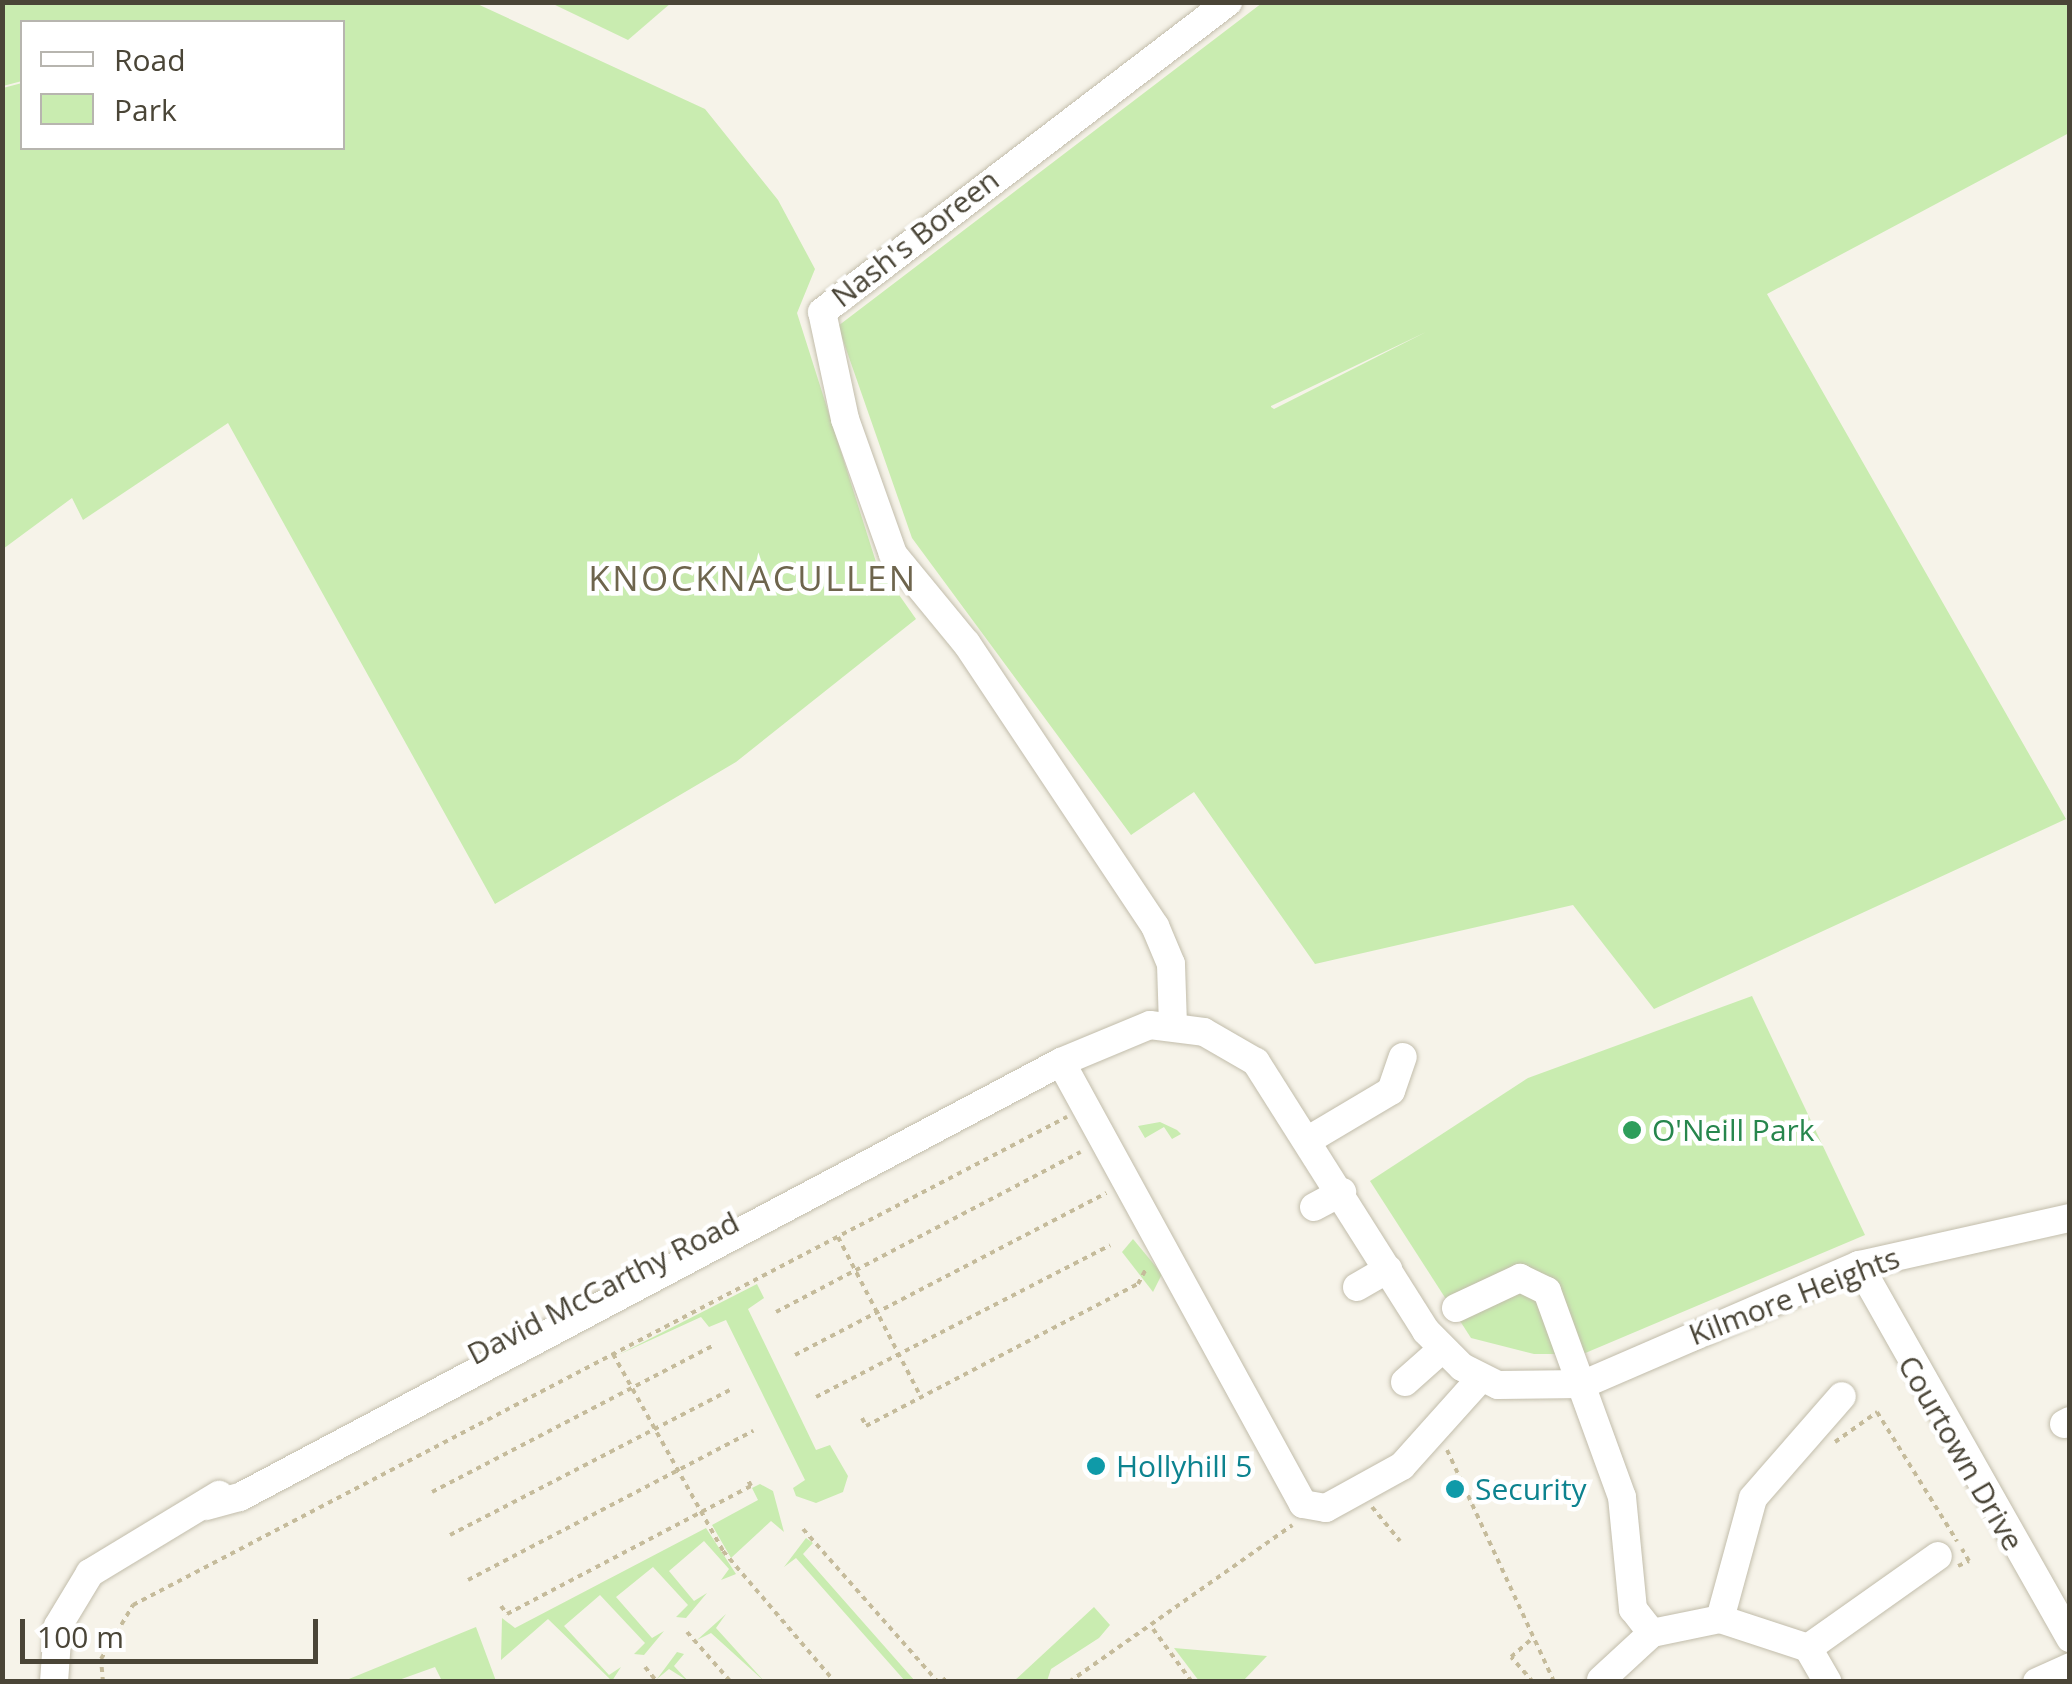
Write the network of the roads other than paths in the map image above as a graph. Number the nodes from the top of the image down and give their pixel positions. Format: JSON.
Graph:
{"nodes":[{"id":1,"x":1228,"y":2,"type":"edge"},
{"id":2,"x":1173,"y":1025,"type":"junction"},
{"id":3,"x":1402,"y":1057,"type":"dead end"},
{"id":4,"x":1061,"y":1062,"type":"junction"},
{"id":5,"x":1310,"y":1139,"type":"junction"},
{"id":6,"x":1342,"y":1192,"type":"junction"},
{"id":7,"x":1314,"y":1208,"type":"dead end"},
{"id":8,"x":2070,"y":1218,"type":"edge"},
{"id":9,"x":1858,"y":1266,"type":"junction"},
{"id":10,"x":1388,"y":1269,"type":"junction"},
{"id":11,"x":1357,"y":1287,"type":"dead end"},
{"id":12,"x":1456,"y":1308,"type":"dead end"},
{"id":13,"x":1441,"y":1350,"type":"junction"},
{"id":14,"x":1480,"y":1379,"type":"junction"},
{"id":15,"x":1405,"y":1382,"type":"dead end"},
{"id":16,"x":1584,"y":1384,"type":"junction"},
{"id":17,"x":1842,"y":1396,"type":"dead end"},
{"id":18,"x":1938,"y":1556,"type":"dead end"},
{"id":19,"x":1720,"y":1618,"type":"junction"},
{"id":20,"x":1652,"y":1633,"type":"junction"},
{"id":21,"x":2070,"y":1638,"type":"edge"},
{"id":22,"x":1808,"y":1648,"type":"junction"},
{"id":23,"x":2070,"y":1667,"type":"edge"},
{"id":24,"x":1602,"y":1680,"type":"edge"},
{"id":25,"x":54,"y":1682,"type":"edge"},
{"id":26,"x":1828,"y":1682,"type":"edge"},
{"id":27,"x":2037,"y":1682,"type":"edge"}],
"edges":[{"from":1,"to":2,"type":"street","name":"Nash's Boreen"},
{"from":2,"to":4,"type":"street","name":"David McCarthy Road"},
{"from":2,"to":5,"type":"street","name":"David McCarthy Road"},
{"from":3,"to":5,"type":"street"},
{"from":4,"to":14,"type":"street"},
{"from":4,"to":25,"type":"street","name":"David McCarthy Road"},
{"from":5,"to":6,"type":"street","name":"David McCarthy Road"},
{"from":6,"to":7,"type":"street"},
{"from":6,"to":10,"type":"street","name":"David McCarthy Road"},
{"from":8,"to":9,"type":"street","name":"Kilmore Heights"},
{"from":9,"to":16,"type":"street","name":"Kilmore Heights"},
{"from":9,"to":21,"type":"street","name":"Courtown Drive"},
{"from":10,"to":11,"type":"street"},
{"from":10,"to":13,"type":"street","name":"David McCarthy Road"},
{"from":12,"to":16,"type":"street"},
{"from":13,"to":14,"type":"street","name":"David McCarthy Road"},
{"from":13,"to":15,"type":"street"},
{"from":14,"to":16,"type":"street","name":"David McCarthy Road"},
{"from":16,"to":20,"type":"street"},
{"from":17,"to":19,"type":"street"},
{"from":18,"to":22,"type":"street"},
{"from":19,"to":20,"type":"street"},
{"from":19,"to":22,"type":"street"},
{"from":20,"to":24,"type":"street"},
{"from":22,"to":26,"type":"street"},
{"from":23,"to":27,"type":"street"}]}
